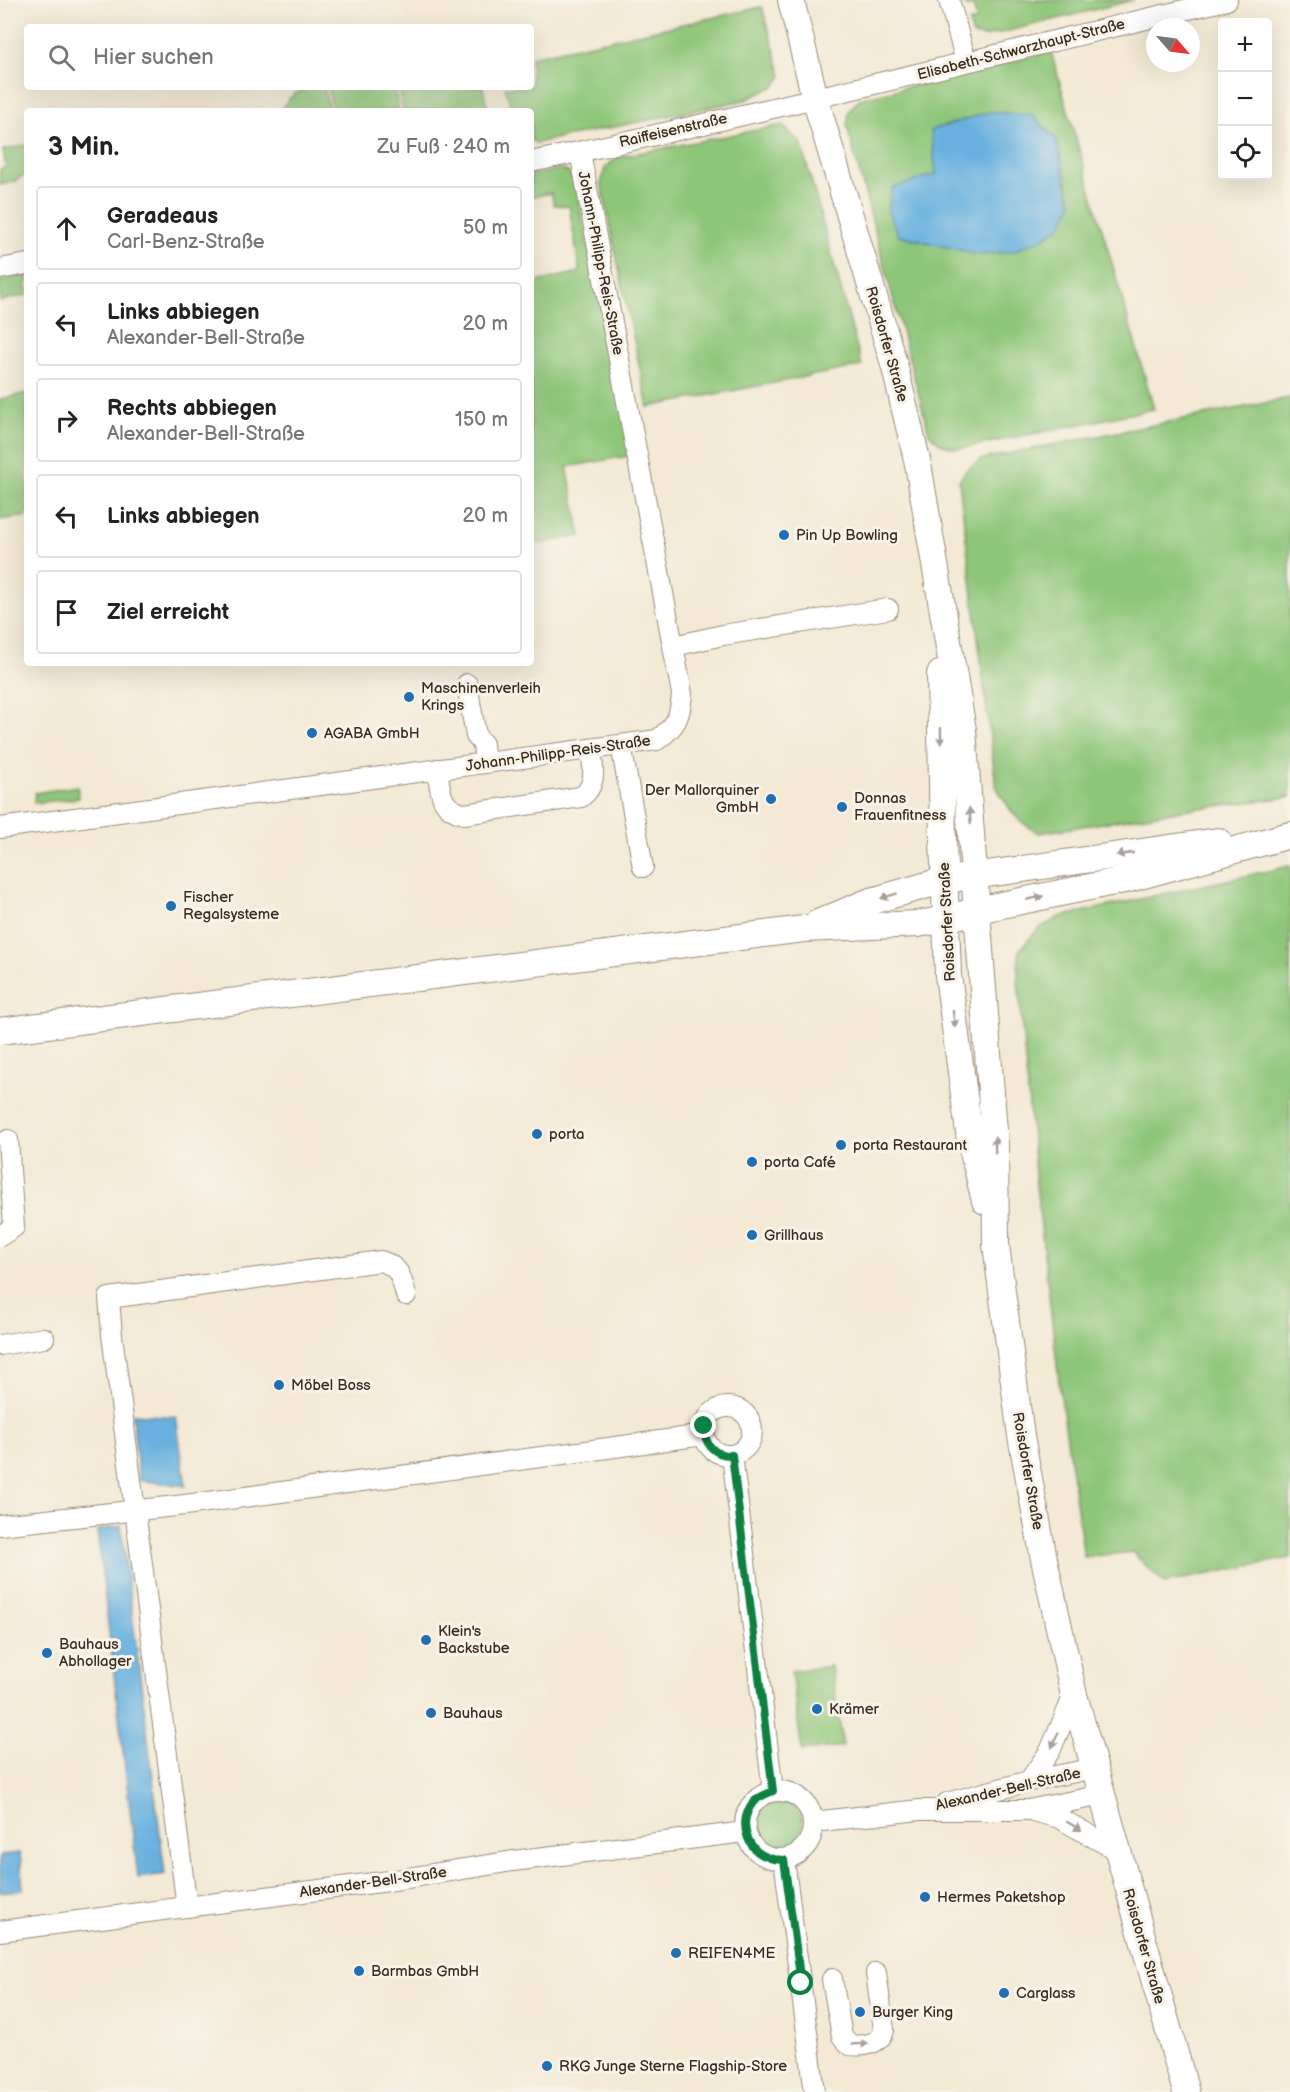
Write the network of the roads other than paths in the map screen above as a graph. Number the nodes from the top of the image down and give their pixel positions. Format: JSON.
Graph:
{"nodes":[{"id":1,"x":791,"y":0,"type":"edge"},
{"id":2,"x":949,"y":0,"type":"edge"},
{"id":3,"x":1227,"y":0,"type":"edge"},
{"id":4,"x":1162,"y":8,"type":"edge"},
{"id":5,"x":966,"y":61,"type":"junction"},
{"id":6,"x":815,"y":98,"type":"junction"},
{"id":7,"x":580,"y":152,"type":"junction"},
{"id":8,"x":534,"y":161,"type":"edge"},
{"id":9,"x":24,"y":265,"type":"edge"},
{"id":10,"x":0,"y":269,"type":"edge"},
{"id":11,"x":939,"y":594,"type":"junction"},
{"id":12,"x":888,"y":609,"type":"dead end"},
{"id":13,"x":674,"y":646,"type":"junction"},
{"id":14,"x":467,"y":684,"type":"dead end"},
{"id":15,"x":621,"y":745,"type":"junction"},
{"id":16,"x":591,"y":749,"type":"junction"},
{"id":17,"x":486,"y":763,"type":"junction"},
{"id":18,"x":438,"y":770,"type":"junction"},
{"id":19,"x":0,"y":828,"type":"edge"},
{"id":20,"x":1290,"y":834,"type":"edge"},
{"id":21,"x":643,"y":867,"type":"dead end"},
{"id":22,"x":975,"y":875,"type":"junction"},
{"id":23,"x":945,"y":880,"type":"junction"},
{"id":24,"x":977,"y":910,"type":"junction"},
{"id":25,"x":947,"y":919,"type":"junction"},
{"id":26,"x":804,"y":929,"type":"junction"},
{"id":27,"x":0,"y":1031,"type":"edge"},
{"id":28,"x":8,"y":1140,"type":"dead end"},
{"id":29,"x":0,"y":1236,"type":"edge"},
{"id":30,"x":996,"y":1245,"type":"junction"},
{"id":31,"x":406,"y":1295,"type":"dead end"},
{"id":32,"x":44,"y":1338,"type":"dead end"},
{"id":33,"x":0,"y":1345,"type":"edge"},
{"id":34,"x":704,"y":1435,"type":"junction"},
{"id":35,"x":732,"y":1455,"type":"junction"},
{"id":36,"x":135,"y":1511,"type":"junction"},
{"id":37,"x":0,"y":1525,"type":"edge"},
{"id":38,"x":1074,"y":1695,"type":"junction"},
{"id":39,"x":1096,"y":1768,"type":"junction"},
{"id":40,"x":1029,"y":1781,"type":"junction"},
{"id":41,"x":773,"y":1791,"type":"junction"},
{"id":42,"x":1103,"y":1795,"type":"junction"},
{"id":43,"x":919,"y":1810,"type":"junction"},
{"id":44,"x":1028,"y":1810,"type":"junction"},
{"id":45,"x":813,"y":1821,"type":"junction"},
{"id":46,"x":745,"y":1832,"type":"junction"},
{"id":47,"x":1118,"y":1851,"type":"junction"},
{"id":48,"x":784,"y":1860,"type":"junction"},
{"id":49,"x":187,"y":1907,"type":"junction"},
{"id":50,"x":0,"y":1931,"type":"edge"},
{"id":51,"x":876,"y":1973,"type":"dead end"},
{"id":52,"x":832,"y":1979,"type":"dead end"},
{"id":53,"x":815,"y":2092,"type":"edge"},
{"id":54,"x":1186,"y":2092,"type":"edge"}],
"edges":[{"from":1,"to":6,"type":"main road","name":"Roisdorfer Straße"},
{"from":2,"to":5,"type":"street"},
{"from":3,"to":4,"type":"street","name":"Elisabeth-Schwarzhaupt-Straße"},
{"from":4,"to":5,"type":"street","name":"Elisabeth-Schwarzhaupt-Straße"},
{"from":5,"to":6,"type":"street","name":"Elisabeth-Schwarzhaupt-Straße"},
{"from":6,"to":7,"type":"street","name":"Raiffeisenstraße"},
{"from":6,"to":11,"type":"main road","name":"Roisdorfer Straße"},
{"from":7,"to":8,"type":"street","name":"Raiffeisenstraße"},
{"from":7,"to":13,"type":"street","name":"Johann-Philipp-Reis-Straße"},
{"from":9,"to":10,"type":"street"},
{"from":22,"to":11,"type":"main road","name":"Roisdorfer Straße","one_way":true},
{"from":11,"to":23,"type":"main road","name":"Roisdorfer Straße","one_way":true},
{"from":12,"to":13,"type":"street"},
{"from":13,"to":15,"type":"street","name":"Johann-Philipp-Reis-Straße"},
{"from":14,"to":17,"type":"street"},
{"from":15,"to":16,"type":"street","name":"Johann-Philipp-Reis-Straße"},
{"from":15,"to":21,"type":"street"},
{"from":16,"to":17,"type":"street","name":"Johann-Philipp-Reis-Straße"},
{"from":16,"to":18,"type":"street"},
{"from":17,"to":18,"type":"street","name":"Johann-Philipp-Reis-Straße"},
{"from":18,"to":19,"type":"street","name":"Johann-Philipp-Reis-Straße"},
{"from":20,"to":22,"type":"main road","one_way":true},
{"from":24,"to":20,"type":"main road","one_way":true},
{"from":22,"to":23,"type":"main road"},
{"from":22,"to":24,"type":"main road","name":"Roisdorfer Straße"},
{"from":23,"to":25,"type":"main road","name":"Roisdorfer Straße"},
{"from":23,"to":26,"type":"main road","one_way":true},
{"from":24,"to":25,"type":"main road"},
{"from":30,"to":24,"type":"main road","name":"Roisdorfer Straße","one_way":true},
{"from":25,"to":26,"type":"main road"},
{"from":25,"to":30,"type":"main road","name":"Roisdorfer Straße","one_way":true},
{"from":26,"to":27,"type":"main road"},
{"from":28,"to":29,"type":"street"},
{"from":30,"to":38,"type":"main road","name":"Roisdorfer Straße"},
{"from":31,"to":36,"type":"street"},
{"from":32,"to":33,"type":"street"},
{"from":34,"to":35,"type":"street"},
{"from":34,"to":35,"type":"street"},
{"from":34,"to":36,"type":"street"},
{"from":35,"to":41,"type":"street"},
{"from":36,"to":37,"type":"street"},
{"from":36,"to":49,"type":"street"},
{"from":38,"to":39,"type":"main road","name":"Roisdorfer Straße"},
{"from":38,"to":40,"type":"street","one_way":true},
{"from":39,"to":40,"type":"street","name":"Alexander-Bell-Straße"},
{"from":39,"to":42,"type":"main road","name":"Roisdorfer Straße"},
{"from":40,"to":43,"type":"street","name":"Alexander-Bell-Straße"},
{"from":41,"to":45,"type":"street"},
{"from":41,"to":46,"type":"street"},
{"from":42,"to":44,"type":"street","name":"Alexander-Bell-Straße"},
{"from":42,"to":47,"type":"main road","name":"Roisdorfer Straße"},
{"from":43,"to":44,"type":"street","name":"Alexander-Bell-Straße"},
{"from":43,"to":45,"type":"street","name":"Alexander-Bell-Straße"},
{"from":44,"to":47,"type":"street","name":"Alexander-Bell-Straße","one_way":true},
{"from":45,"to":48,"type":"street"},
{"from":46,"to":48,"type":"street"},
{"from":46,"to":49,"type":"street","name":"Alexander-Bell-Straße"},
{"from":47,"to":54,"type":"main road","name":"Roisdorfer Straße"},
{"from":48,"to":53,"type":"street"},
{"from":49,"to":50,"type":"street","name":"Alexander-Bell-Straße"},
{"from":52,"to":51,"type":"street","one_way":true}]}
